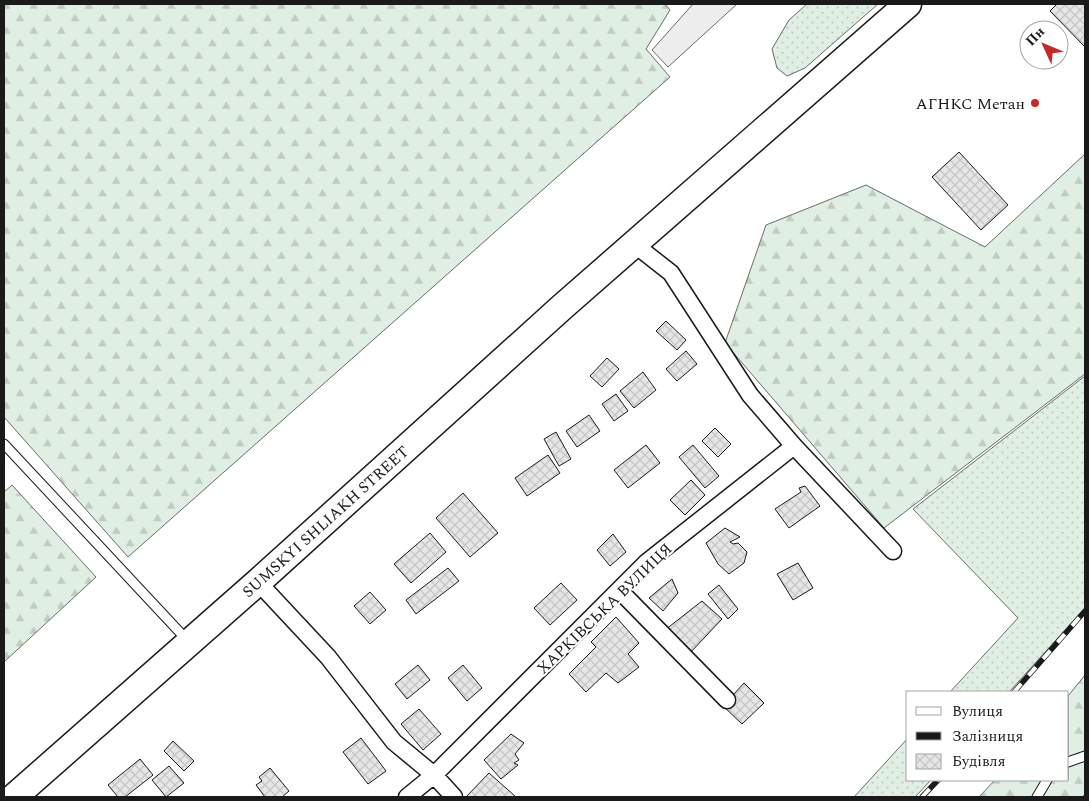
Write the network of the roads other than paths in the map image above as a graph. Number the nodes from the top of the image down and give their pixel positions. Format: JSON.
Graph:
{"nodes":[{"id":1,"x":908,"y":4,"type":"edge"},
{"id":2,"x":634,"y":244,"type":"junction"},
{"id":3,"x":4,"y":444,"type":"edge"},
{"id":4,"x":794,"y":446,"type":"junction"},
{"id":5,"x":892,"y":551,"type":"dead end"},
{"id":6,"x":258,"y":582,"type":"junction"},
{"id":7,"x":619,"y":590,"type":"junction"},
{"id":8,"x":189,"y":642,"type":"junction"},
{"id":9,"x":727,"y":700,"type":"dead end"},
{"id":10,"x":1085,"y":756,"type":"edge"},
{"id":11,"x":1069,"y":762,"type":"edge"},
{"id":12,"x":434,"y":775,"type":"junction"},
{"id":13,"x":1046,"y":781,"type":"edge"},
{"id":14,"x":14,"y":797,"type":"edge"},
{"id":15,"x":407,"y":797,"type":"edge"},
{"id":16,"x":454,"y":797,"type":"edge"},
{"id":17,"x":1037,"y":797,"type":"edge"}],
"edges":[{"from":1,"to":2,"type":"main road","name":"SUMSKYI SHLIAKH STREET"},
{"from":2,"to":4,"type":"street"},
{"from":2,"to":6,"type":"main road","name":"SUMSKYI SHLIAKH STREET"},
{"from":3,"to":8,"type":"lane"},
{"from":4,"to":5,"type":"street"},
{"from":4,"to":7,"type":"street","name":"ХАРКІВСЬКА ВУЛИЦЯ"},
{"from":6,"to":8,"type":"main road","name":"SUMSKYI SHLIAKH STREET"},
{"from":6,"to":12,"type":"street"},
{"from":7,"to":9,"type":"street"},
{"from":7,"to":12,"type":"street","name":"ХАРКІВСЬКА ВУЛИЦЯ"},
{"from":8,"to":14,"type":"main road","name":"SUMSKYI SHLIAKH STREET"},
{"from":10,"to":11,"type":"lane"},
{"from":12,"to":15,"type":"street","name":"ХАРКІВСЬКА ВУЛИЦЯ"},
{"from":12,"to":16,"type":"street"},
{"from":13,"to":17,"type":"lane"}]}
